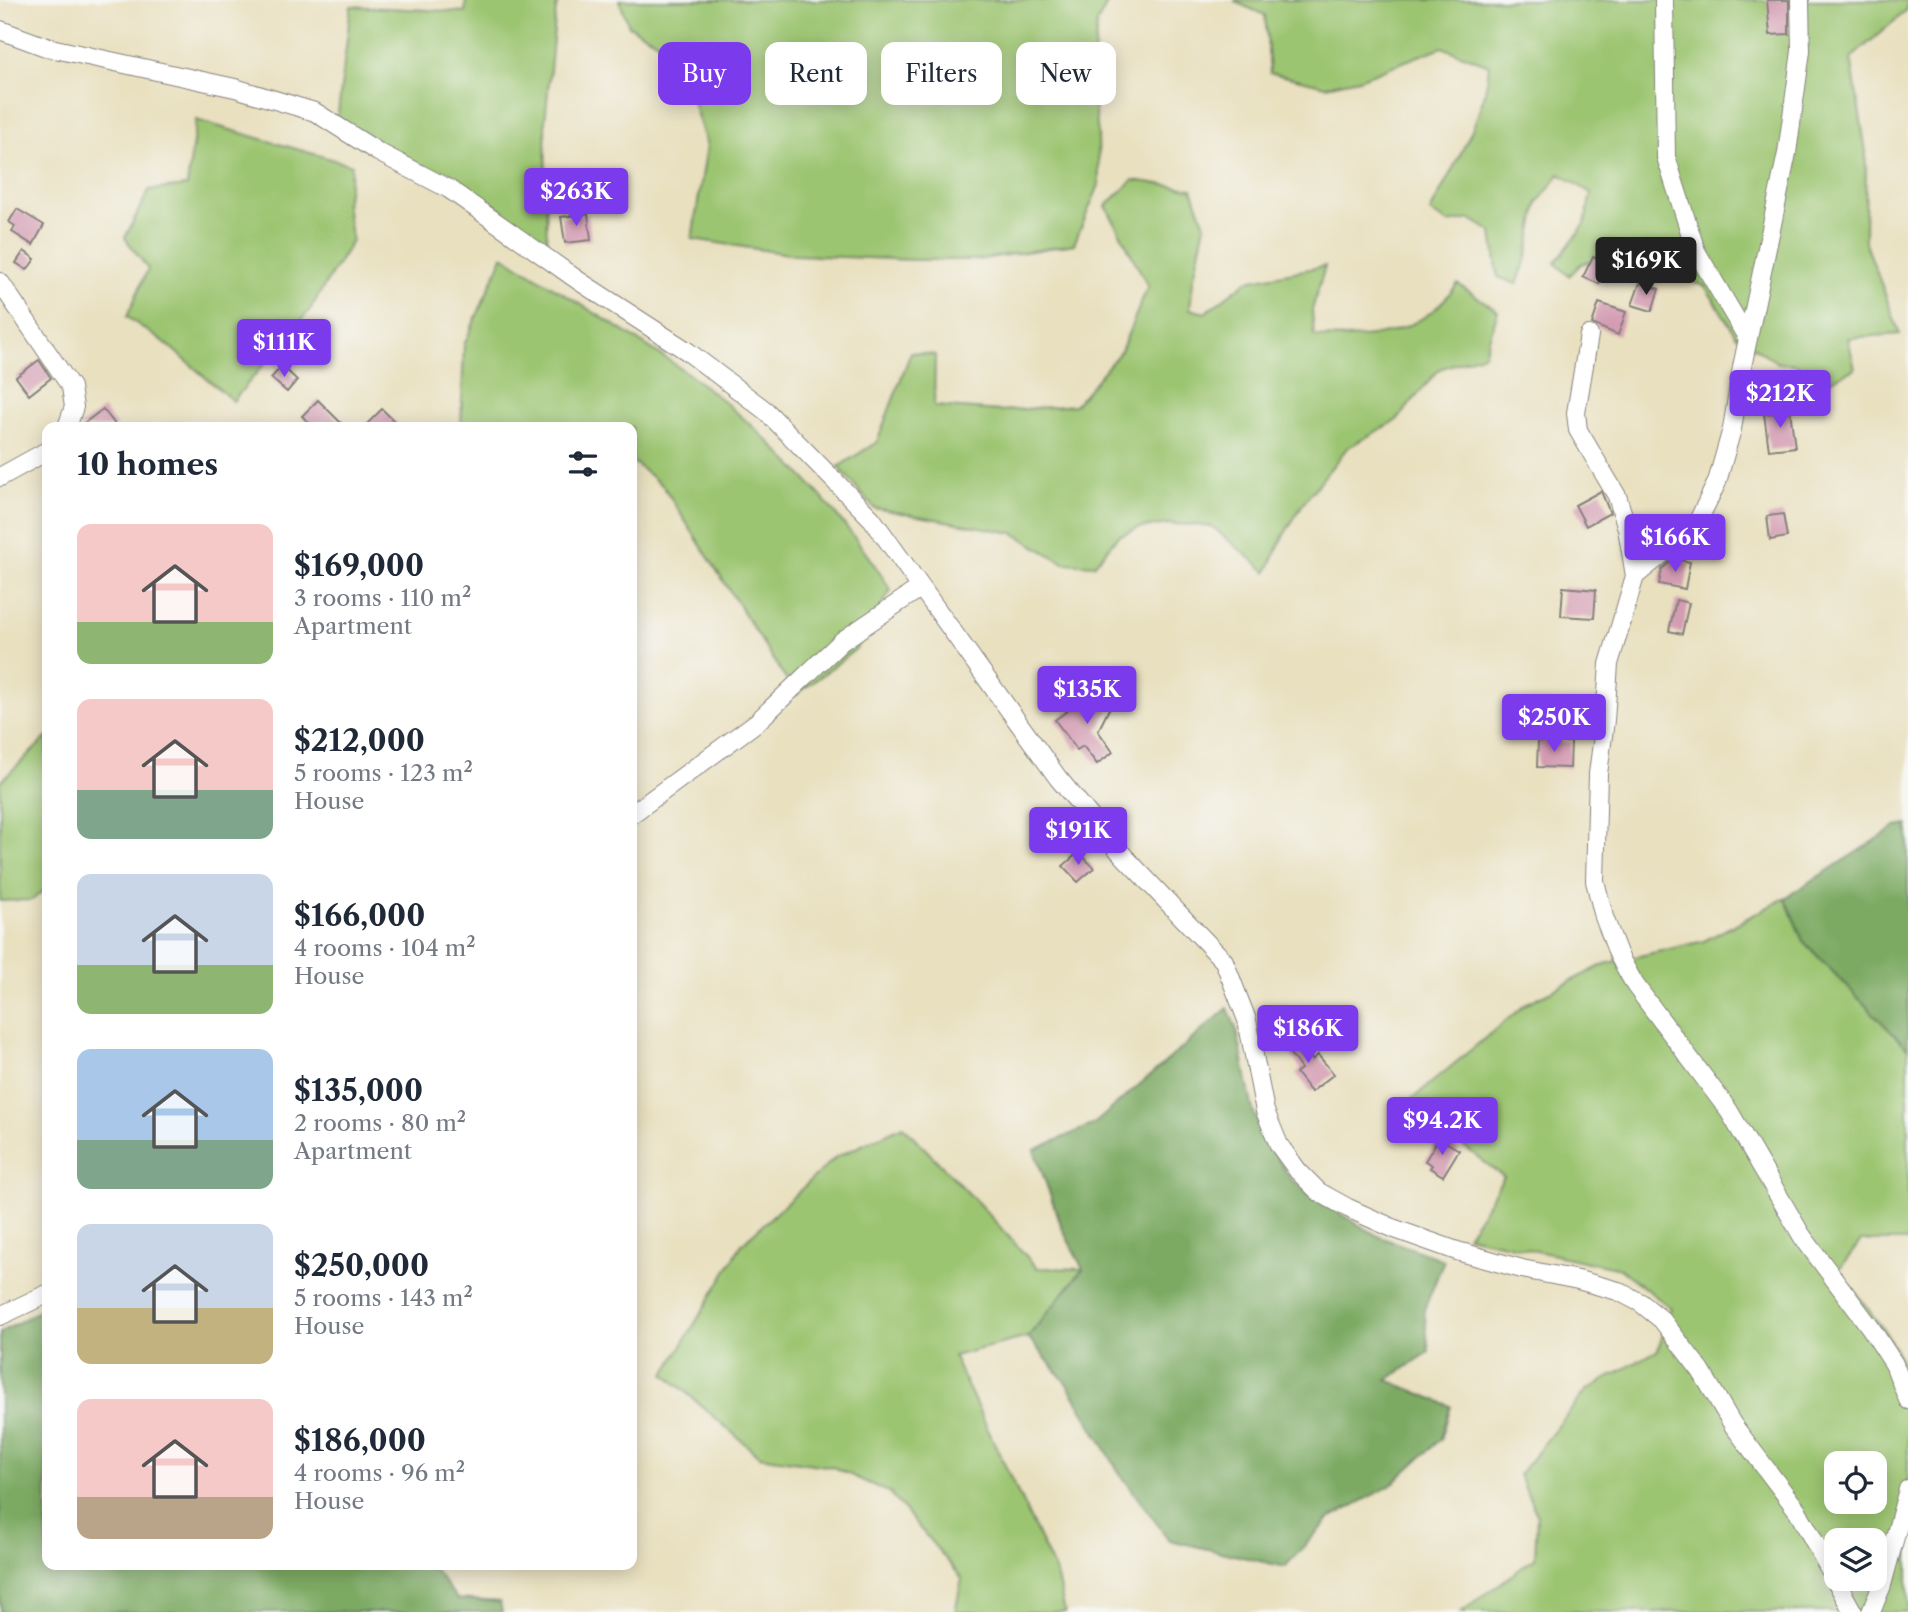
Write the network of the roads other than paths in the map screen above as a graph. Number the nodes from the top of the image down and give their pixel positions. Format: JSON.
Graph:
{"nodes":[{"id":1,"x":1664,"y":0,"type":"edge"},
{"id":2,"x":1800,"y":0,"type":"edge"},
{"id":3,"x":0,"y":30,"type":"edge"},
{"id":4,"x":0,"y":282,"type":"edge"},
{"id":5,"x":1589,"y":335,"type":"dead end"},
{"id":6,"x":1748,"y":339,"type":"junction"},
{"id":7,"x":69,"y":422,"type":"edge"},
{"id":8,"x":42,"y":454,"type":"edge"},
{"id":9,"x":0,"y":477,"type":"edge"},
{"id":10,"x":1635,"y":576,"type":"junction"},
{"id":11,"x":920,"y":588,"type":"junction"},
{"id":12,"x":637,"y":810,"type":"edge"},
{"id":13,"x":42,"y":1296,"type":"edge"},
{"id":14,"x":0,"y":1316,"type":"edge"},
{"id":15,"x":1908,"y":1401,"type":"edge"},
{"id":16,"x":1908,"y":1489,"type":"edge"},
{"id":17,"x":1853,"y":1612,"type":"edge"},
{"id":18,"x":1871,"y":1612,"type":"edge"}],
"edges":[{"from":1,"to":6,"type":"street"},
{"from":2,"to":6,"type":"street"},
{"from":3,"to":11,"type":"street"},
{"from":4,"to":7,"type":"street"},
{"from":5,"to":10,"type":"street"},
{"from":6,"to":10,"type":"street"},
{"from":8,"to":9,"type":"street"},
{"from":10,"to":15,"type":"street"},
{"from":11,"to":12,"type":"street"},
{"from":11,"to":17,"type":"street"},
{"from":13,"to":14,"type":"street"},
{"from":16,"to":18,"type":"street"}]}
